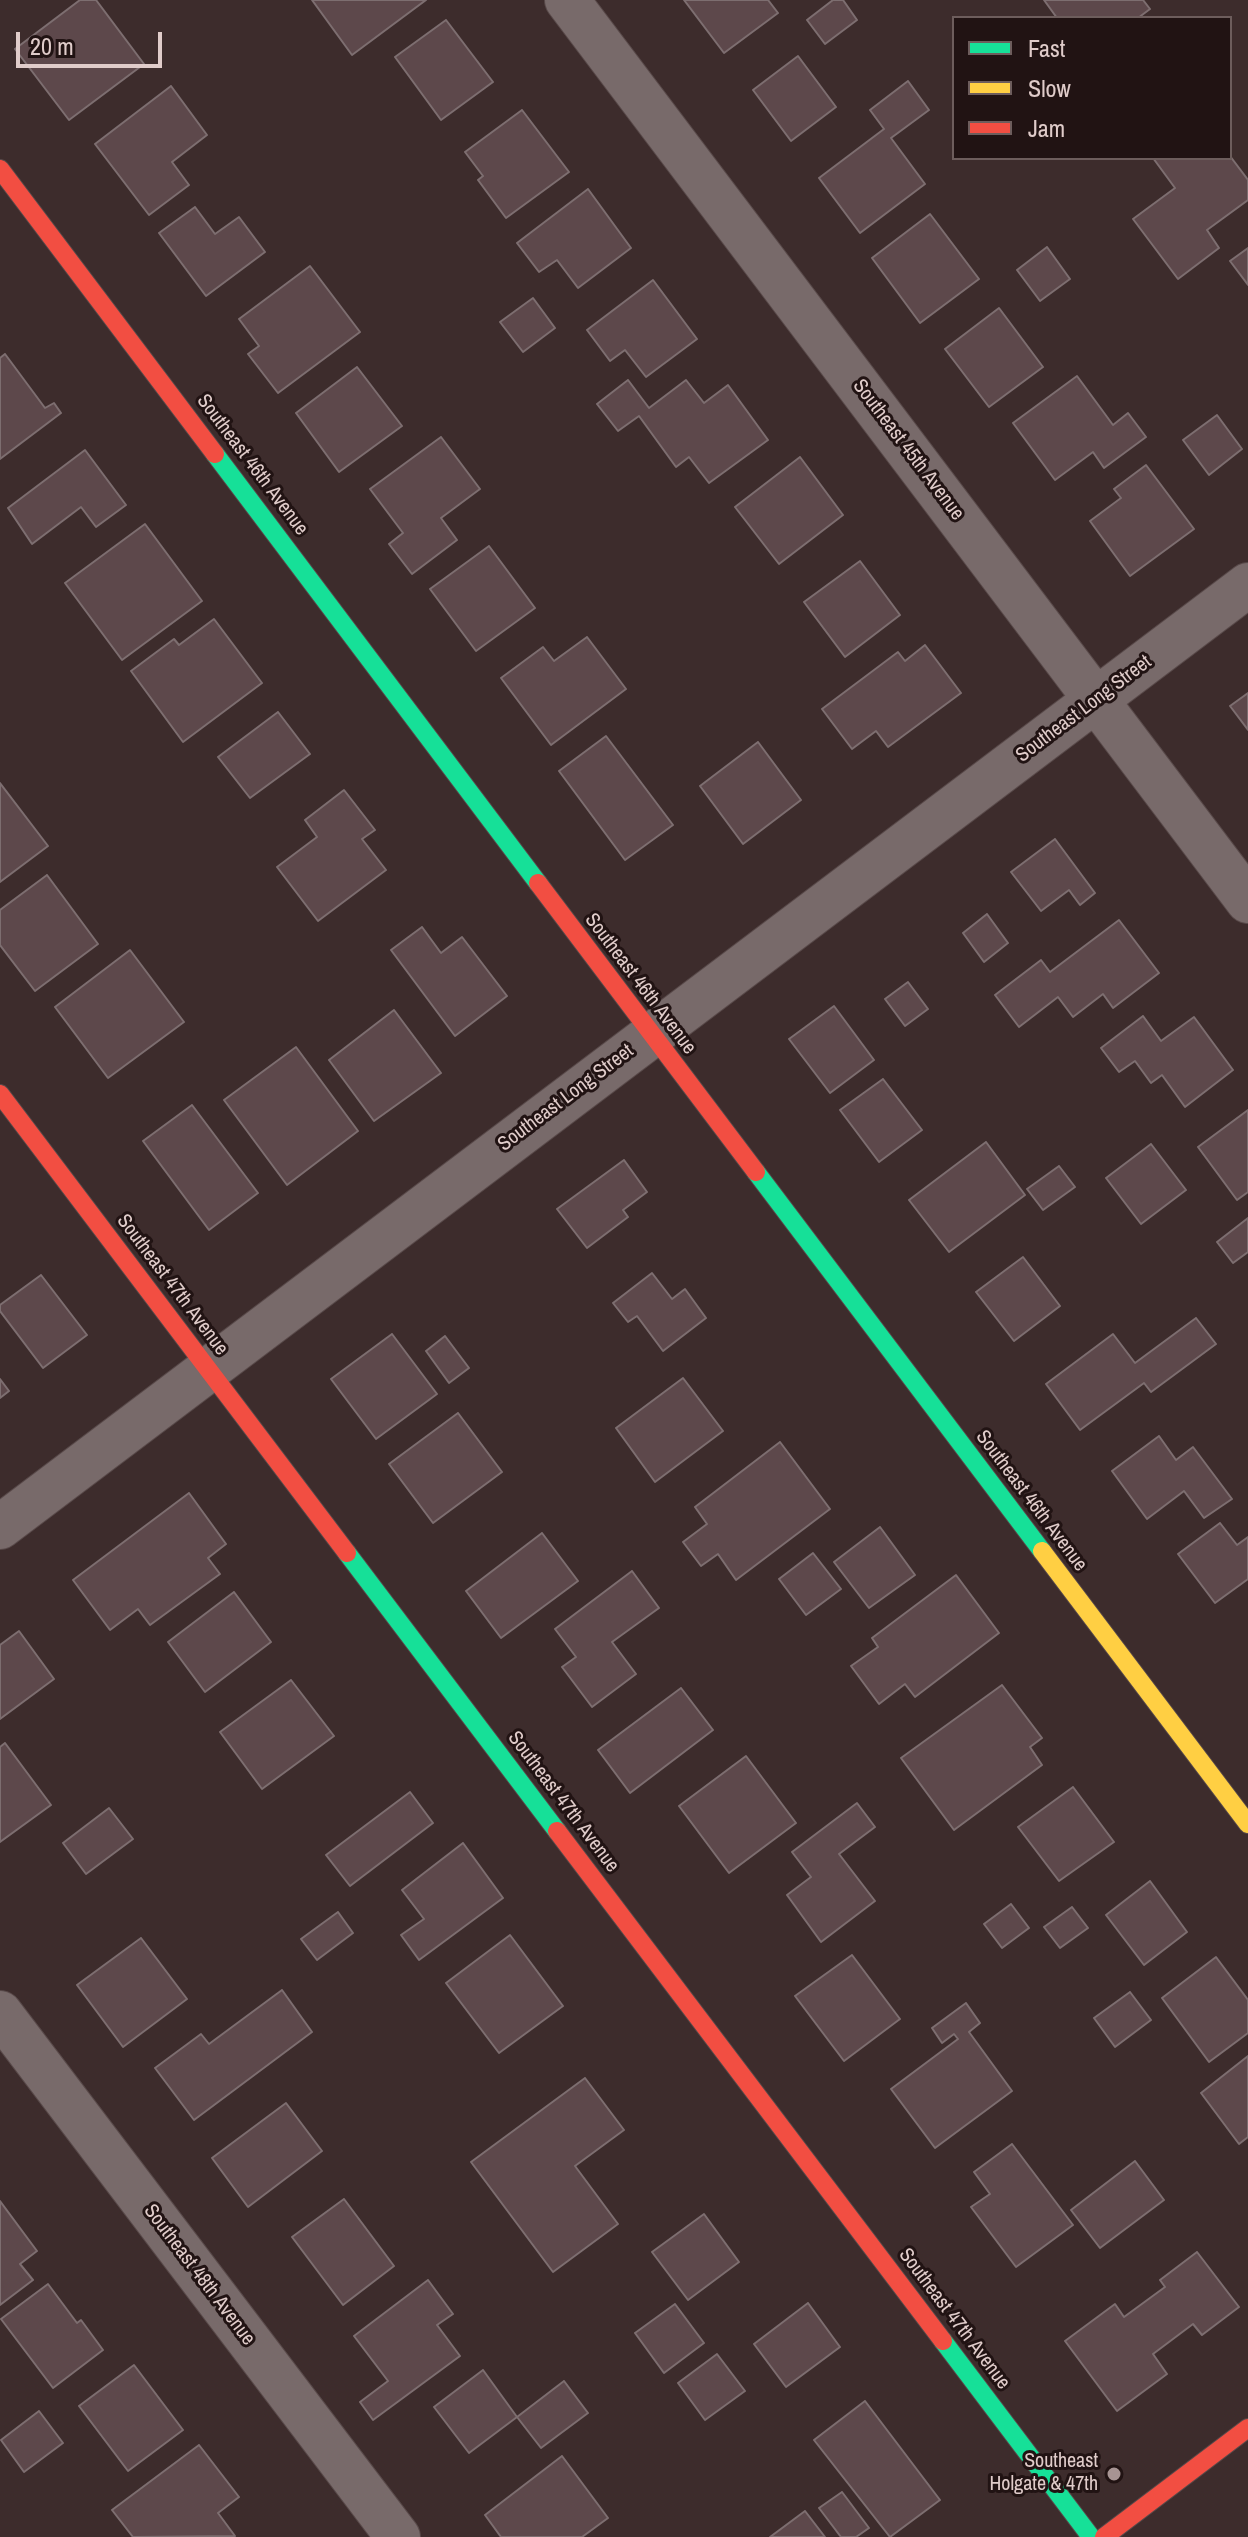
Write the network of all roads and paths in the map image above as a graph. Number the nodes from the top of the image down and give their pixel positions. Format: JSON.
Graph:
{"nodes":[{"id":1,"x":567,"y":0,"type":"edge"},
{"id":2,"x":0,"y":169,"type":"edge"},
{"id":3,"x":1248,"y":585,"type":"edge"},
{"id":4,"x":1096,"y":699,"type":"junction"},
{"id":5,"x":1248,"y":901,"type":"edge"},
{"id":6,"x":650,"y":1034,"type":"junction"},
{"id":7,"x":0,"y":1094,"type":"edge"},
{"id":8,"x":208,"y":1370,"type":"junction"},
{"id":9,"x":0,"y":1527,"type":"edge"},
{"id":10,"x":1248,"y":1824,"type":"edge"},
{"id":11,"x":0,"y":2013,"type":"edge"},
{"id":12,"x":1248,"y":2428,"type":"edge"},
{"id":13,"x":398,"y":2537,"type":"edge"},
{"id":14,"x":1091,"y":2537,"type":"edge"},
{"id":15,"x":1104,"y":2537,"type":"edge"}],
"edges":[{"from":1,"to":4,"type":"street","name":"Southeast 45th Avenue"},
{"from":2,"to":6,"type":"street","name":"Southeast 46th Avenue"},
{"from":3,"to":4,"type":"street","name":"Southeast Long Street"},
{"from":4,"to":5,"type":"street","name":"Southeast 45th Avenue"},
{"from":4,"to":6,"type":"street","name":"Southeast Long Street"},
{"from":6,"to":8,"type":"street","name":"Southeast Long Street"},
{"from":6,"to":10,"type":"street","name":"Southeast 46th Avenue"},
{"from":7,"to":8,"type":"street","name":"Southeast 47th Avenue"},
{"from":8,"to":9,"type":"street","name":"Southeast Long Street"},
{"from":8,"to":14,"type":"street","name":"Southeast 47th Avenue"},
{"from":11,"to":13,"type":"street","name":"Southeast 48th Avenue"},
{"from":12,"to":15,"type":"street"}]}
